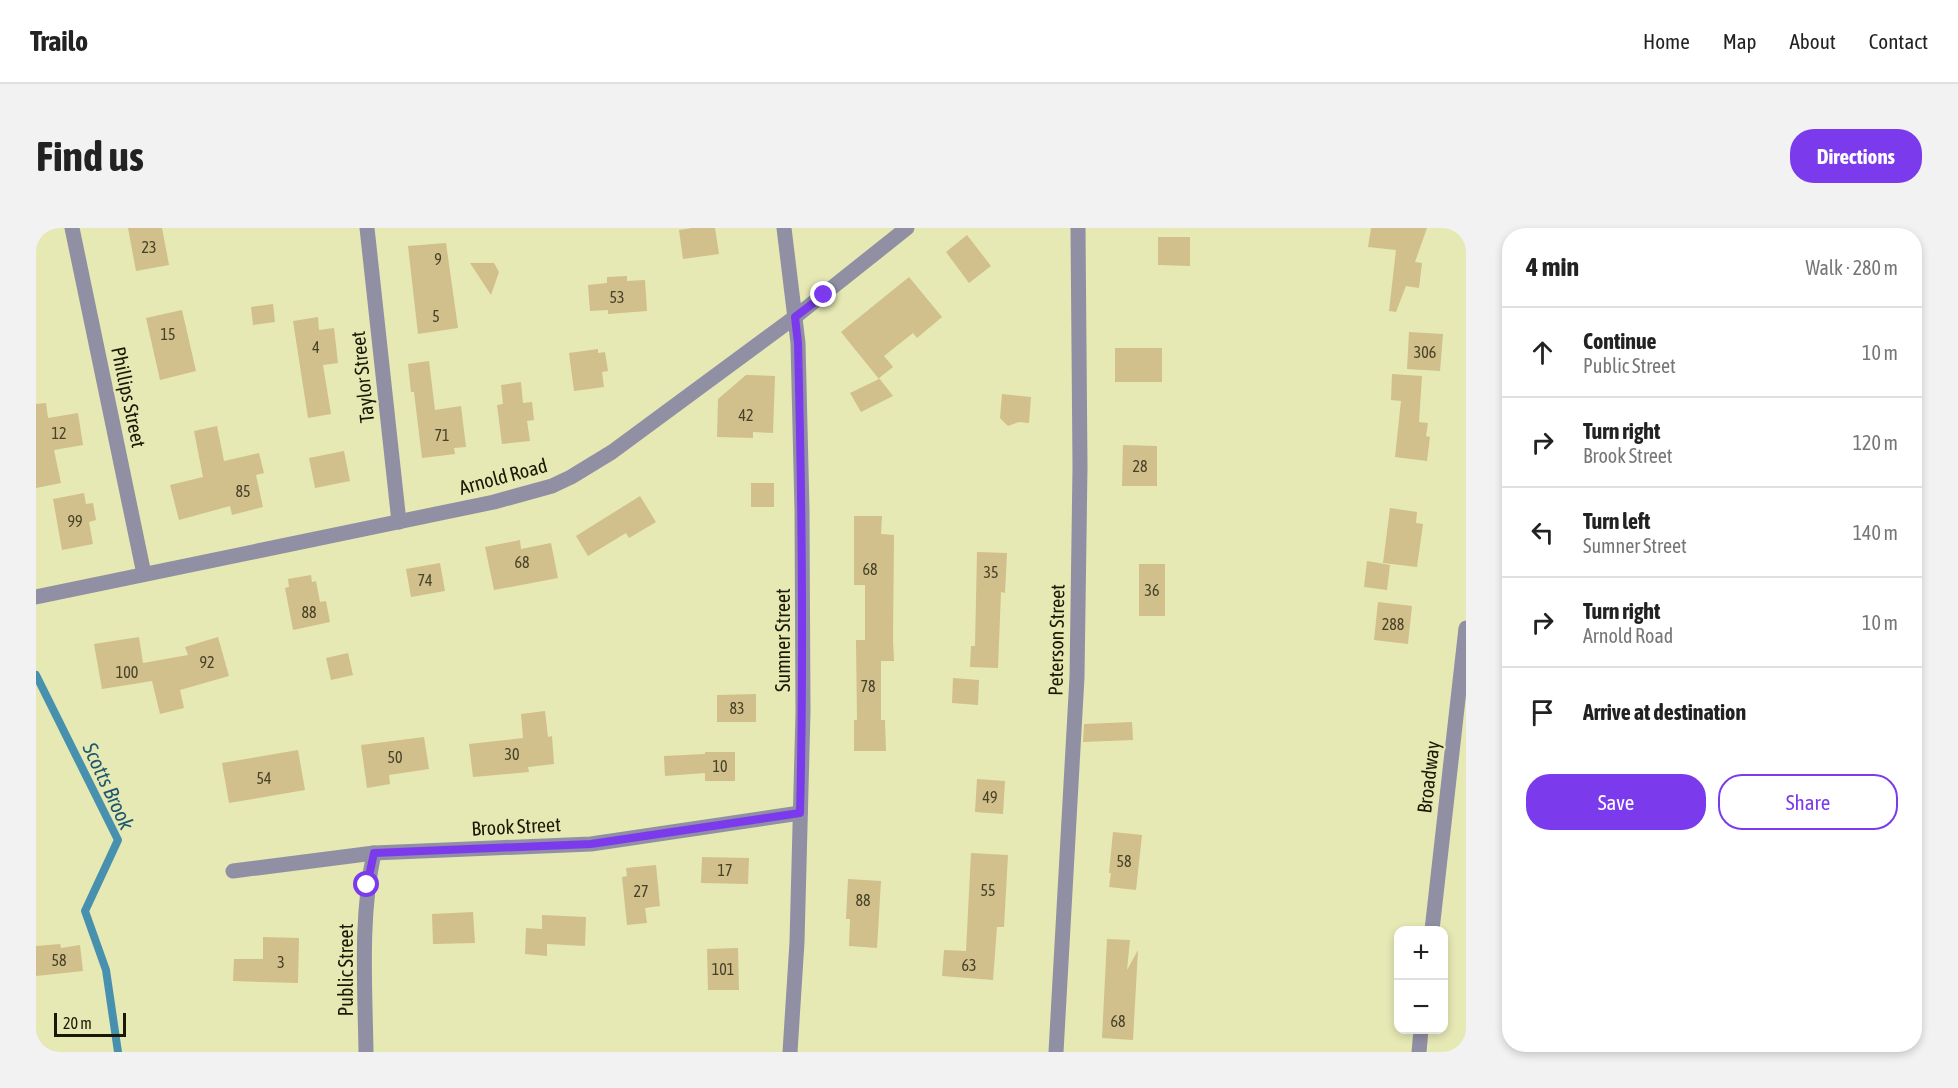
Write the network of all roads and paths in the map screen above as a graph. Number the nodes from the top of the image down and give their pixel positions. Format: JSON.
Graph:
{"nodes":[{"id":1,"x":72,"y":228,"type":"edge"},
{"id":2,"x":367,"y":228,"type":"edge"},
{"id":3,"x":784,"y":228,"type":"edge"},
{"id":4,"x":907,"y":228,"type":"edge"},
{"id":5,"x":1078,"y":228,"type":"edge"},
{"id":6,"x":795,"y":317,"type":"junction"},
{"id":7,"x":399,"y":522,"type":"junction"},
{"id":8,"x":144,"y":574,"type":"junction"},
{"id":9,"x":36,"y":597,"type":"edge"},
{"id":10,"x":1466,"y":628,"type":"edge"},
{"id":11,"x":1460,"y":736,"type":"edge"},
{"id":12,"x":800,"y":813,"type":"junction"},
{"id":13,"x":374,"y":853,"type":"junction"},
{"id":14,"x":233,"y":871,"type":"dead end"},
{"id":15,"x":1433,"y":926,"type":"edge"},
{"id":16,"x":1421,"y":1034,"type":"edge"},
{"id":17,"x":366,"y":1052,"type":"edge"},
{"id":18,"x":790,"y":1052,"type":"edge"},
{"id":19,"x":1056,"y":1052,"type":"edge"},
{"id":20,"x":1419,"y":1052,"type":"edge"}],
"edges":[{"from":1,"to":8,"type":"street","name":"Phillips Street"},
{"from":2,"to":7,"type":"street","name":"Taylor Street"},
{"from":3,"to":6,"type":"street","name":"Sumner Street"},
{"from":4,"to":6,"type":"street","name":"Arnold Road"},
{"from":5,"to":19,"type":"street","name":"Peterson Street"},
{"from":6,"to":7,"type":"street","name":"Arnold Road"},
{"from":6,"to":12,"type":"street","name":"Sumner Street"},
{"from":7,"to":8,"type":"street","name":"Arnold Road"},
{"from":8,"to":9,"type":"street","name":"Arnold Road"},
{"from":10,"to":11,"type":"street","name":"Broadway"},
{"from":11,"to":15,"type":"street","name":"Broadway"},
{"from":12,"to":13,"type":"street","name":"Brook Street"},
{"from":12,"to":18,"type":"street","name":"Sumner Street"},
{"from":13,"to":14,"type":"street","name":"Brook Street"},
{"from":13,"to":17,"type":"street","name":"Public Street"},
{"from":16,"to":20,"type":"street"}]}
